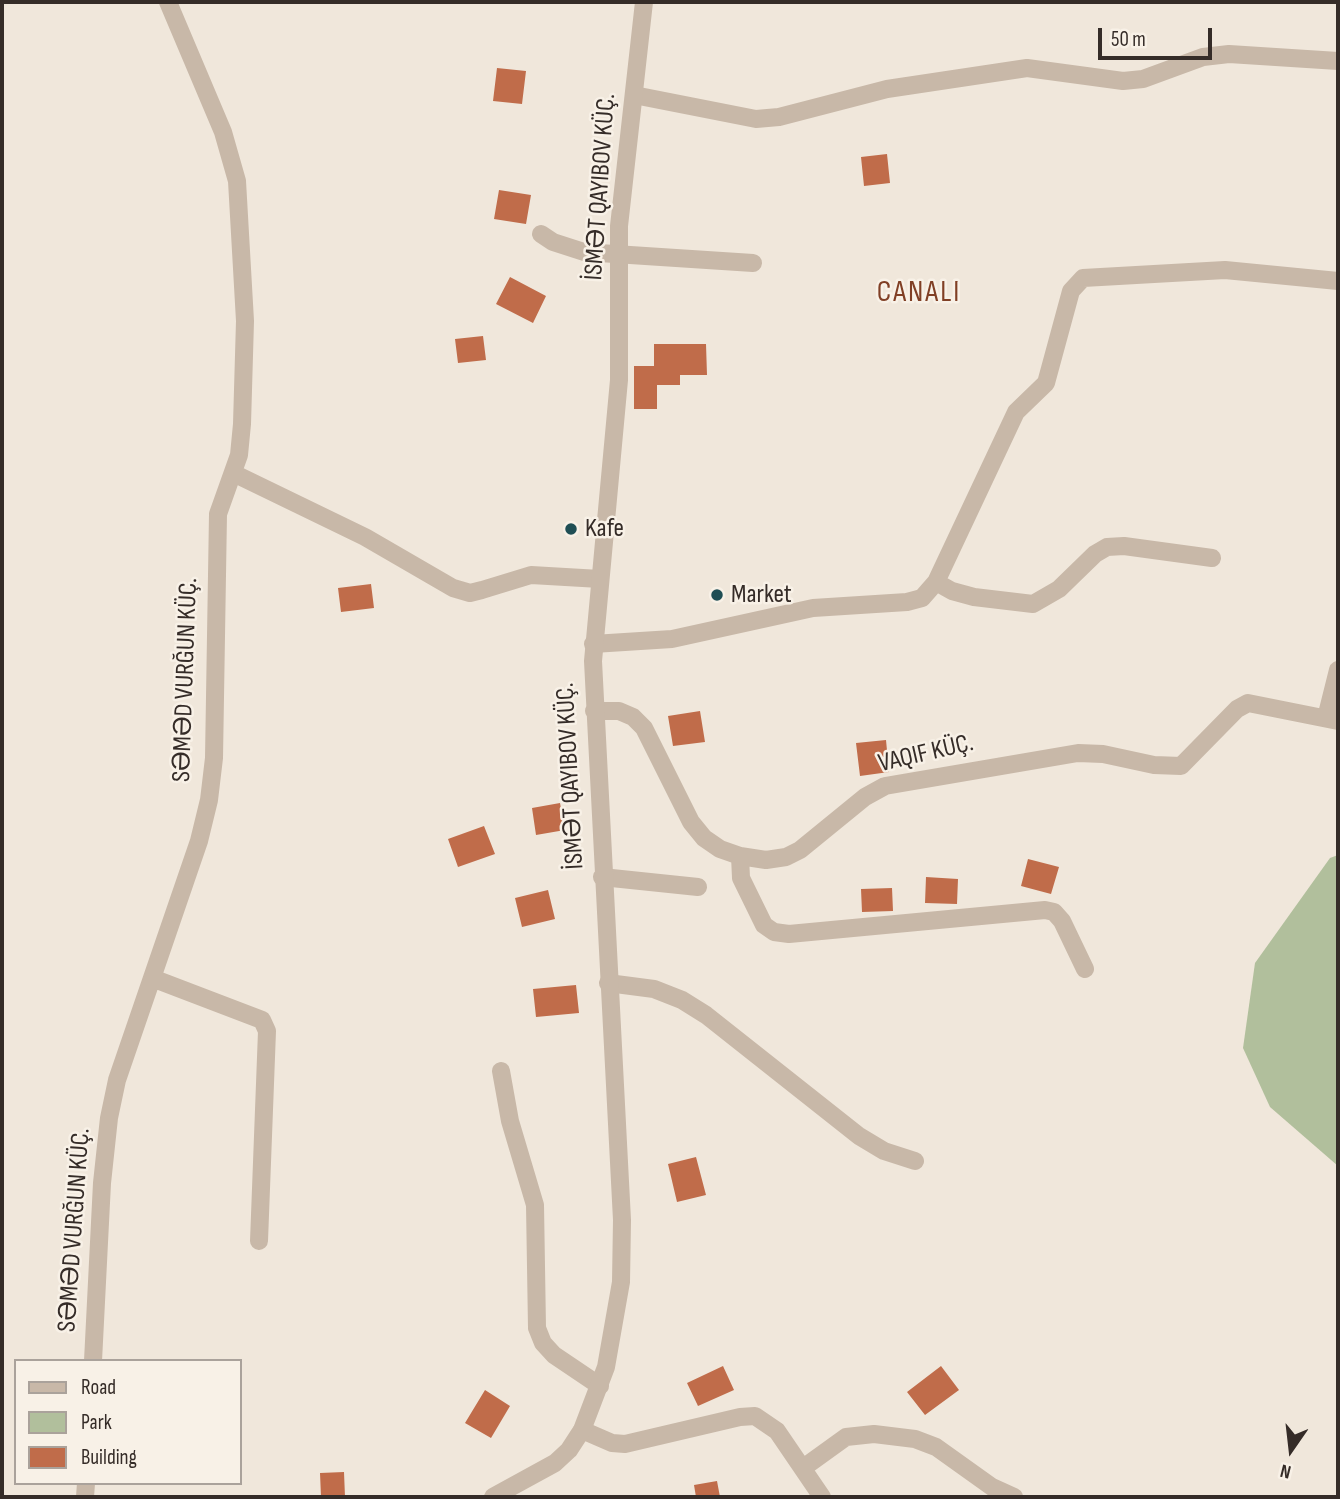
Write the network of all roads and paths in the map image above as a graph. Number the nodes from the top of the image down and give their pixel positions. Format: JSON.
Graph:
{"nodes":[{"id":1,"x":168,"y":2,"type":"edge"},
{"id":2,"x":644,"y":2,"type":"edge"},
{"id":3,"x":1338,"y":61,"type":"edge"},
{"id":4,"x":634,"y":95,"type":"junction"},
{"id":5,"x":541,"y":234,"type":"dead end"},
{"id":6,"x":619,"y":256,"type":"junction"},
{"id":7,"x":753,"y":263,"type":"dead end"},
{"id":8,"x":1338,"y":281,"type":"edge"},
{"id":9,"x":233,"y":473,"type":"junction"},
{"id":10,"x":1212,"y":558,"type":"dead end"},
{"id":11,"x":600,"y":579,"type":"junction"},
{"id":12,"x":936,"y":582,"type":"junction"},
{"id":13,"x":593,"y":644,"type":"junction"},
{"id":14,"x":1338,"y":670,"type":"edge"},
{"id":15,"x":594,"y":711,"type":"junction"},
{"id":16,"x":1332,"y":720,"type":"edge"},
{"id":17,"x":740,"y":856,"type":"junction"},
{"id":18,"x":602,"y":877,"type":"junction"},
{"id":19,"x":698,"y":887,"type":"dead end"},
{"id":20,"x":1085,"y":969,"type":"dead end"},
{"id":21,"x":152,"y":978,"type":"junction"},
{"id":22,"x":608,"y":983,"type":"junction"},
{"id":23,"x":501,"y":1071,"type":"dead end"},
{"id":24,"x":915,"y":1161,"type":"dead end"},
{"id":25,"x":259,"y":1241,"type":"dead end"},
{"id":26,"x":93,"y":1359,"type":"edge"},
{"id":27,"x":600,"y":1386,"type":"junction"},
{"id":28,"x":582,"y":1430,"type":"junction"},
{"id":29,"x":803,"y":1468,"type":"junction"},
{"id":30,"x":493,"y":1497,"type":"edge"},
{"id":31,"x":822,"y":1497,"type":"edge"},
{"id":32,"x":1014,"y":1497,"type":"edge"}],
"edges":[{"from":1,"to":9,"type":"street","name":"SƏMƏD VURĞUN KÜÇ."},
{"from":2,"to":4,"type":"street"},
{"from":3,"to":4,"type":"street"},
{"from":4,"to":6,"type":"street"},
{"from":5,"to":6,"type":"street"},
{"from":6,"to":7,"type":"street"},
{"from":6,"to":11,"type":"street"},
{"from":8,"to":12,"type":"street"},
{"from":9,"to":11,"type":"street"},
{"from":9,"to":21,"type":"street","name":"SƏMƏD VURĞUN KÜÇ."},
{"from":10,"to":12,"type":"street"},
{"from":11,"to":13,"type":"street"},
{"from":12,"to":13,"type":"street"},
{"from":13,"to":15,"type":"street"},
{"from":14,"to":16,"type":"street"},
{"from":15,"to":17,"type":"street","name":"VAQIF KÜÇ."},
{"from":15,"to":18,"type":"street"},
{"from":16,"to":17,"type":"street","name":"VAQIF KÜÇ."},
{"from":17,"to":20,"type":"street"},
{"from":18,"to":19,"type":"street"},
{"from":18,"to":22,"type":"street"},
{"from":21,"to":25,"type":"street"},
{"from":21,"to":26,"type":"street","name":"SƏMƏD VURĞUN KÜÇ."},
{"from":22,"to":24,"type":"street"},
{"from":22,"to":27,"type":"street"},
{"from":23,"to":27,"type":"street"},
{"from":27,"to":28,"type":"street"},
{"from":28,"to":29,"type":"street"},
{"from":28,"to":30,"type":"street"},
{"from":29,"to":31,"type":"street"},
{"from":29,"to":32,"type":"street"}]}
